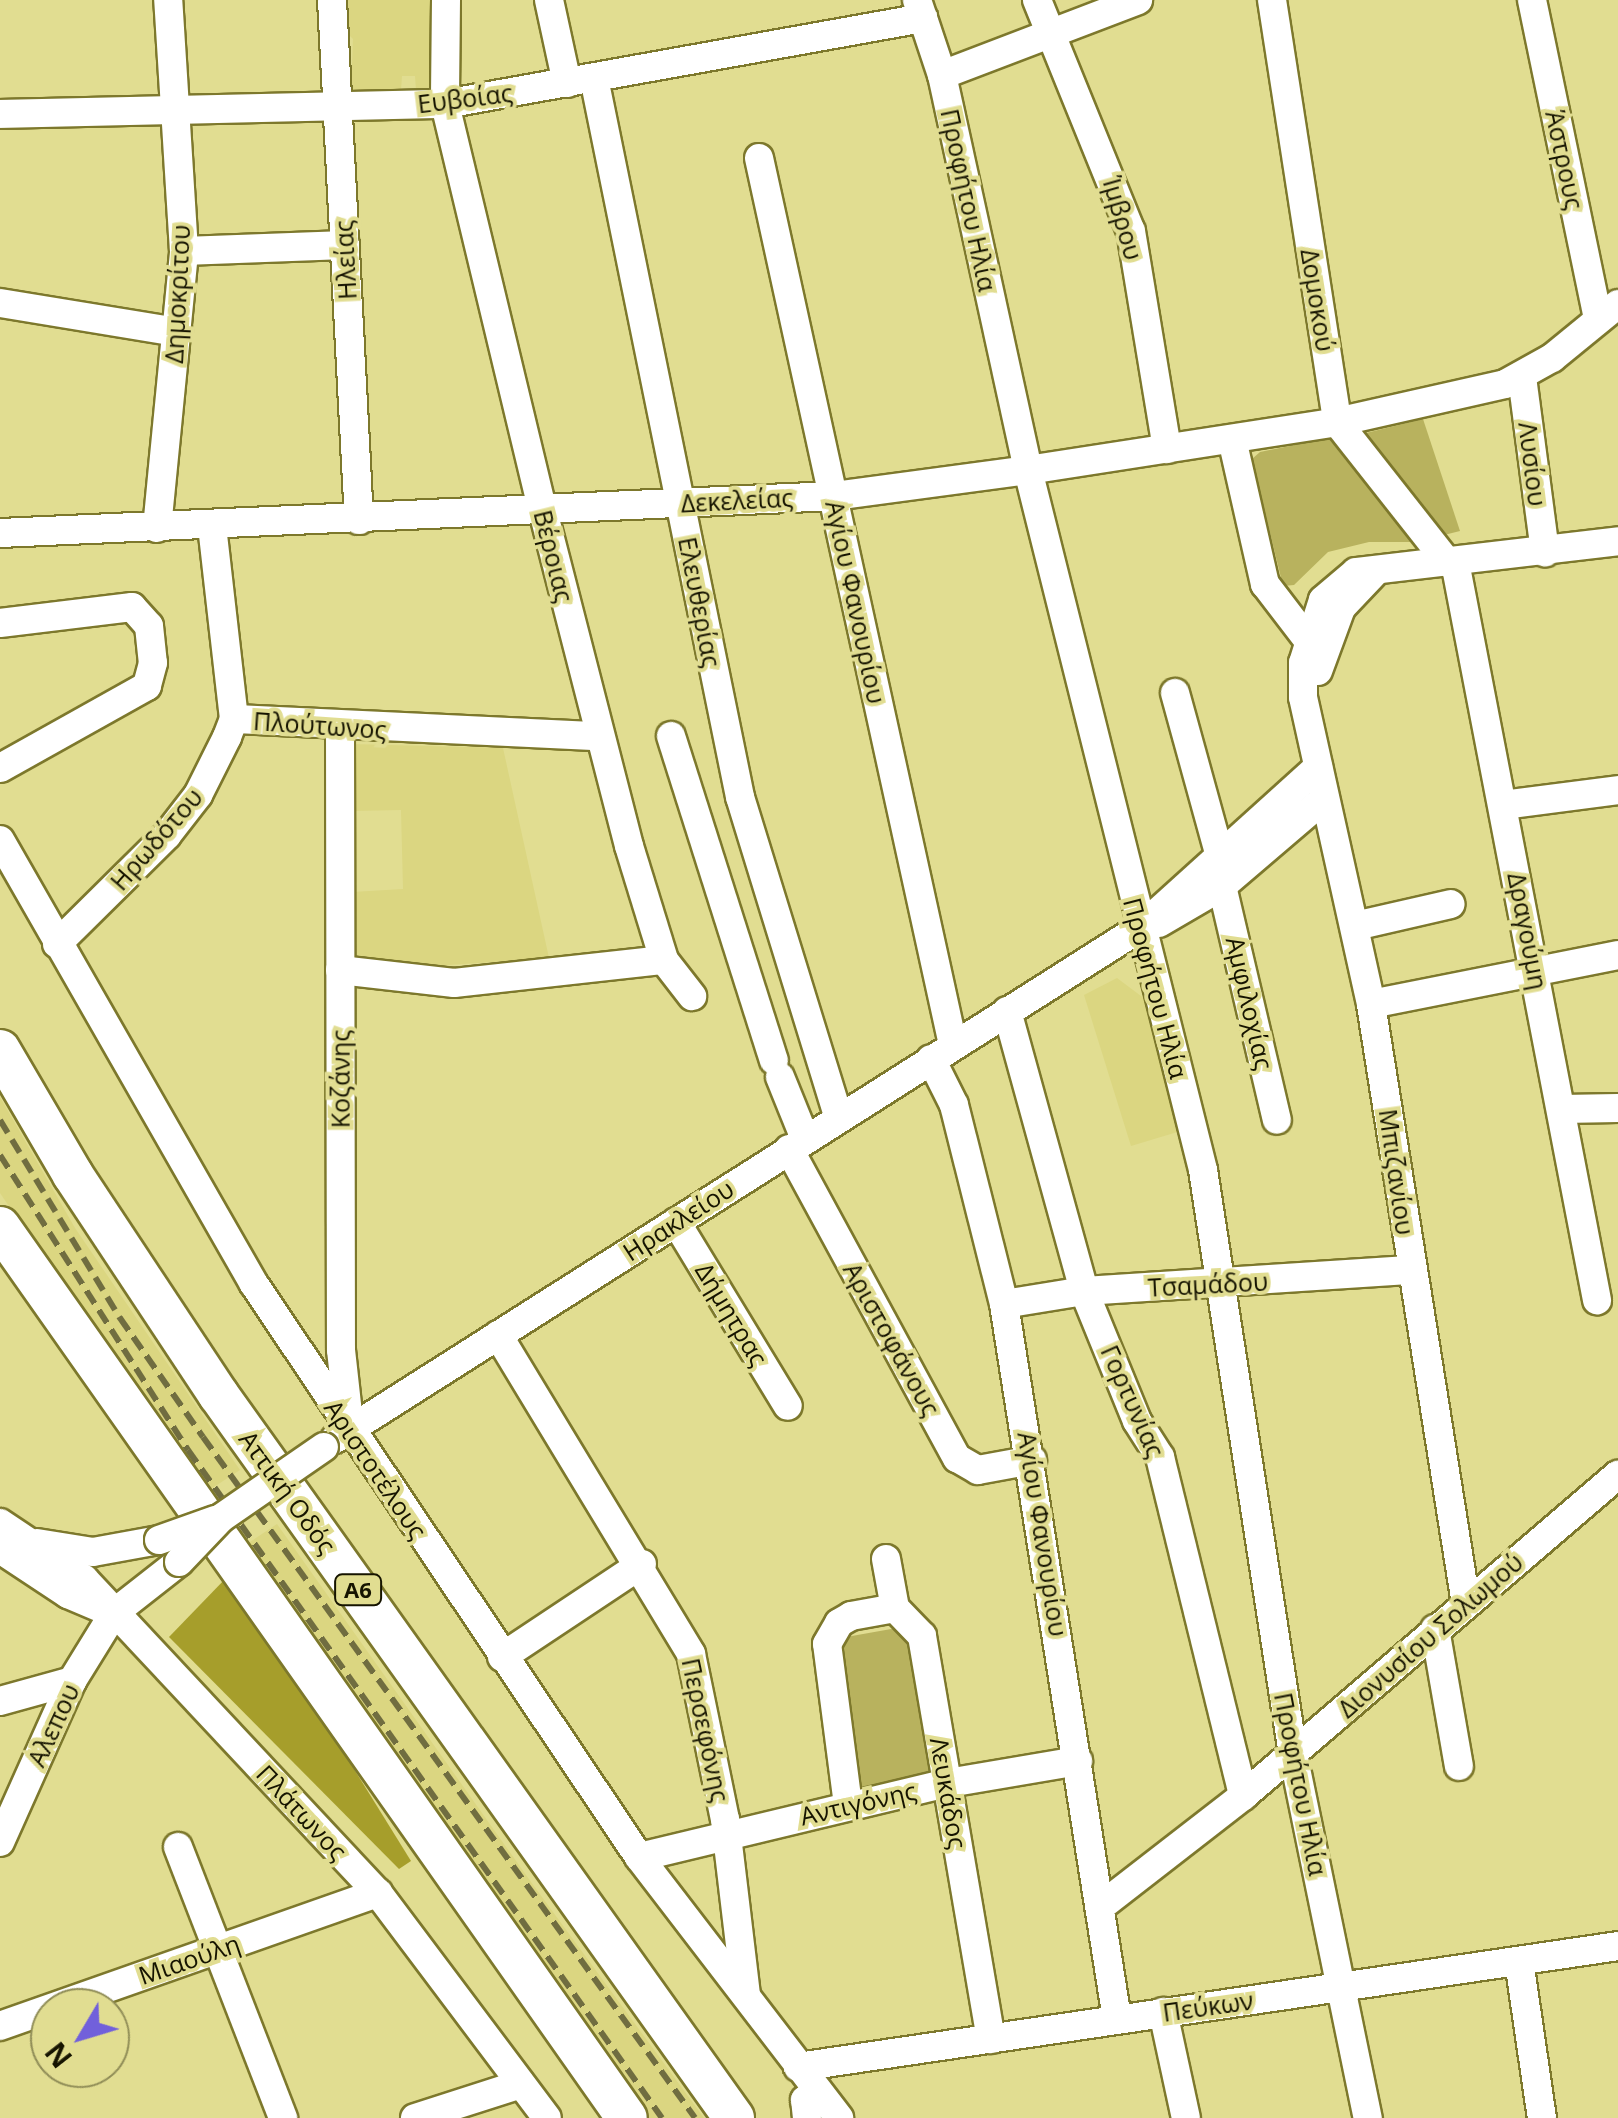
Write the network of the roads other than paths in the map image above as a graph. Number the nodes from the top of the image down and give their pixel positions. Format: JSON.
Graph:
{"nodes":[{"id":1,"x":168,"y":0,"type":"edge"},
{"id":2,"x":332,"y":0,"type":"edge"},
{"id":3,"x":446,"y":0,"type":"edge"},
{"id":4,"x":549,"y":0,"type":"edge"},
{"id":5,"x":1037,"y":0,"type":"edge"},
{"id":6,"x":1138,"y":0,"type":"edge"},
{"id":7,"x":1272,"y":0,"type":"edge"},
{"id":8,"x":1532,"y":0,"type":"edge"},
{"id":9,"x":920,"y":9,"type":"edge"},
{"id":10,"x":1050,"y":34,"type":"junction"},
{"id":11,"x":942,"y":75,"type":"junction"},
{"id":12,"x":580,"y":80,"type":"junction"},
{"id":13,"x":445,"y":104,"type":"junction"},
{"id":14,"x":336,"y":107,"type":"junction"},
{"id":15,"x":176,"y":111,"type":"junction"},
{"id":16,"x":0,"y":114,"type":"edge"},
{"id":17,"x":759,"y":158,"type":"dead end"},
{"id":18,"x":344,"y":246,"type":"junction"},
{"id":19,"x":184,"y":251,"type":"junction"},
{"id":20,"x":0,"y":303,"type":"edge"},
{"id":21,"x":1608,"y":312,"type":"edge"},
{"id":22,"x":178,"y":332,"type":"junction"},
{"id":23,"x":1522,"y":377,"type":"junction"},
{"id":24,"x":1336,"y":422,"type":"junction"},
{"id":25,"x":1232,"y":439,"type":"junction"},
{"id":26,"x":1167,"y":449,"type":"junction"},
{"id":27,"x":1028,"y":470,"type":"junction"},
{"id":28,"x":834,"y":496,"type":"junction"},
{"id":29,"x":680,"y":503,"type":"junction"},
{"id":30,"x":542,"y":511,"type":"junction"},
{"id":31,"x":359,"y":520,"type":"junction"},
{"id":32,"x":212,"y":526,"type":"junction"},
{"id":33,"x":156,"y":528,"type":"junction"},
{"id":34,"x":0,"y":533,"type":"edge"},
{"id":35,"x":1618,"y":541,"type":"edge"},
{"id":36,"x":1544,"y":552,"type":"junction"},
{"id":37,"x":1452,"y":562,"type":"junction"},
{"id":38,"x":0,"y":623,"type":"edge"},
{"id":39,"x":1316,"y":642,"type":"junction"},
{"id":40,"x":1176,"y":694,"type":"dead end"},
{"id":41,"x":234,"y":719,"type":"junction"},
{"id":42,"x":340,"y":728,"type":"junction"},
{"id":43,"x":600,"y":736,"type":"junction"},
{"id":44,"x":670,"y":736,"type":"dead end"},
{"id":45,"x":1316,"y":755,"type":"junction"},
{"id":46,"x":0,"y":768,"type":"edge"},
{"id":47,"x":1618,"y":790,"type":"edge"},
{"id":48,"x":1325,"y":798,"type":"junction"},
{"id":49,"x":1503,"y":805,"type":"junction"},
{"id":50,"x":0,"y":840,"type":"edge"},
{"id":51,"x":1220,"y":856,"type":"junction"},
{"id":52,"x":1222,"y":886,"type":"junction"},
{"id":53,"x":1451,"y":904,"type":"dead end"},
{"id":54,"x":1355,"y":926,"type":"junction"},
{"id":55,"x":1140,"y":928,"type":"junction"},
{"id":56,"x":782,"y":938,"type":"junction"},
{"id":57,"x":57,"y":944,"type":"junction"},
{"id":58,"x":738,"y":951,"type":"junction"},
{"id":59,"x":1618,"y":955,"type":"edge"},
{"id":60,"x":664,"y":960,"type":"junction"},
{"id":61,"x":340,"y":970,"type":"junction"},
{"id":62,"x":1536,"y":970,"type":"junction"},
{"id":63,"x":692,"y":996,"type":"dead end"},
{"id":64,"x":1371,"y":1004,"type":"junction"},
{"id":65,"x":1007,"y":1011,"type":"junction"},
{"id":66,"x":0,"y":1050,"type":"edge"},
{"id":67,"x":942,"y":1052,"type":"junction"},
{"id":68,"x":1618,"y":1108,"type":"edge"},
{"id":69,"x":1562,"y":1110,"type":"junction"},
{"id":70,"x":839,"y":1118,"type":"junction"},
{"id":71,"x":1277,"y":1120,"type":"dead end"},
{"id":72,"x":797,"y":1144,"type":"junction"},
{"id":73,"x":676,"y":1222,"type":"junction"},
{"id":74,"x":0,"y":1227,"type":"edge"},
{"id":75,"x":1412,"y":1270,"type":"junction"},
{"id":76,"x":1222,"y":1285,"type":"junction"},
{"id":77,"x":1084,"y":1291,"type":"junction"},
{"id":78,"x":1597,"y":1300,"type":"dead end"},
{"id":79,"x":1004,"y":1304,"type":"junction"},
{"id":80,"x":498,"y":1335,"type":"junction"},
{"id":81,"x":788,"y":1406,"type":"dead end"},
{"id":82,"x":350,"y":1430,"type":"junction"},
{"id":83,"x":1032,"y":1460,"type":"junction"},
{"id":84,"x":1618,"y":1474,"type":"edge"},
{"id":85,"x":221,"y":1518,"type":"junction"},
{"id":86,"x":8,"y":1537,"type":"edge"},
{"id":87,"x":886,"y":1559,"type":"dead end"},
{"id":88,"x":179,"y":1562,"type":"joint"},
{"id":89,"x":642,"y":1564,"type":"junction"},
{"id":90,"x":1466,"y":1604,"type":"junction"},
{"id":91,"x":895,"y":1608,"type":"junction"},
{"id":92,"x":114,"y":1613,"type":"junction"},
{"id":93,"x":1435,"y":1630,"type":"junction"},
{"id":94,"x":502,"y":1657,"type":"junction"},
{"id":95,"x":72,"y":1680,"type":"junction"},
{"id":96,"x":0,"y":1701,"type":"edge"},
{"id":97,"x":1293,"y":1754,"type":"junction"},
{"id":98,"x":1078,"y":1762,"type":"junction"},
{"id":99,"x":1459,"y":1766,"type":"dead end"},
{"id":100,"x":948,"y":1783,"type":"junction"},
{"id":101,"x":1243,"y":1796,"type":"junction"},
{"id":102,"x":848,"y":1805,"type":"junction"},
{"id":103,"x":727,"y":1834,"type":"junction"},
{"id":104,"x":0,"y":1842,"type":"edge"},
{"id":105,"x":178,"y":1847,"type":"dead end"},
{"id":106,"x":639,"y":1857,"type":"junction"},
{"id":107,"x":378,"y":1893,"type":"junction"},
{"id":108,"x":1100,"y":1906,"type":"junction"},
{"id":109,"x":1618,"y":1946,"type":"edge"},
{"id":110,"x":218,"y":1948,"type":"junction"},
{"id":111,"x":1519,"y":1961,"type":"junction"},
{"id":112,"x":1340,"y":1986,"type":"junction"},
{"id":113,"x":746,"y":1996,"type":"junction"},
{"id":114,"x":1163,"y":2012,"type":"junction"},
{"id":115,"x":1117,"y":2019,"type":"junction"},
{"id":116,"x":0,"y":2026,"type":"edge"},
{"id":117,"x":990,"y":2039,"type":"junction"},
{"id":118,"x":798,"y":2067,"type":"junction"},
{"id":119,"x":521,"y":2084,"type":"junction"},
{"id":120,"x":817,"y":2091,"type":"junction"},
{"id":121,"x":283,"y":2118,"type":"edge"},
{"id":122,"x":416,"y":2118,"type":"edge"},
{"id":123,"x":547,"y":2118,"type":"edge"},
{"id":124,"x":627,"y":2118,"type":"edge"},
{"id":125,"x":734,"y":2118,"type":"edge"},
{"id":126,"x":807,"y":2118,"type":"edge"},
{"id":127,"x":839,"y":2118,"type":"edge"},
{"id":128,"x":1186,"y":2118,"type":"edge"},
{"id":129,"x":1368,"y":2118,"type":"edge"},
{"id":130,"x":1542,"y":2118,"type":"edge"}],
"edges":[{"from":1,"to":15,"type":"street","name":"Δημοκρίτου"},
{"from":2,"to":14,"type":"street","name":"Ηλείας"},
{"from":3,"to":13,"type":"street","name":"Βέροιας"},
{"from":4,"to":12,"type":"street","name":"Ελευθερίας"},
{"from":5,"to":10,"type":"street","name":"Ίμβρου"},
{"from":6,"to":10,"type":"street"},
{"from":7,"to":24,"type":"street","name":"Δομοκού"},
{"from":8,"to":21,"type":"street","name":"Άστρους"},
{"from":9,"to":11,"type":"street","name":"Προφήτου Ηλία"},
{"from":9,"to":12,"type":"street","name":"Ευβοίας"},
{"from":10,"to":11,"type":"street"},
{"from":10,"to":26,"type":"street","name":"Ίμβρου"},
{"from":11,"to":27,"type":"street","name":"Προφήτου Ηλία"},
{"from":12,"to":13,"type":"street","name":"Ευβοίας"},
{"from":12,"to":29,"type":"street","name":"Ελευθερίας"},
{"from":13,"to":14,"type":"street","name":"Ευβοίας"},
{"from":13,"to":30,"type":"street","name":"Βέροιας"},
{"from":14,"to":15,"type":"street","name":"Ευβοίας"},
{"from":14,"to":18,"type":"street","name":"Ηλείας"},
{"from":15,"to":16,"type":"street","name":"Ευβοίας"},
{"from":15,"to":19,"type":"street","name":"Δημοκρίτου"},
{"from":17,"to":28,"type":"street","name":"Αγίου Φανουρίου"},
{"from":18,"to":19,"type":"street"},
{"from":18,"to":31,"type":"street","name":"Ηλείας"},
{"from":19,"to":22,"type":"street","name":"Δημοκρίτου"},
{"from":20,"to":22,"type":"street"},
{"from":21,"to":23,"type":"street","name":"Δεκελείας"},
{"from":22,"to":33,"type":"street","name":"Δημοκρίτου"},
{"from":23,"to":24,"type":"street","name":"Δεκελείας"},
{"from":23,"to":36,"type":"street","name":"Λυσίου"},
{"from":24,"to":25,"type":"street","name":"Δεκελείας"},
{"from":24,"to":37,"type":"street","name":"Δομοκού"},
{"from":25,"to":26,"type":"street","name":"Δεκελείας"},
{"from":25,"to":39,"type":"street"},
{"from":26,"to":27,"type":"street","name":"Δεκελείας"},
{"from":27,"to":28,"type":"street","name":"Δεκελείας"},
{"from":27,"to":55,"type":"street","name":"Προφήτου Ηλία"},
{"from":28,"to":29,"type":"street","name":"Δεκελείας"},
{"from":28,"to":67,"type":"street","name":"Αγίου Φανουρίου"},
{"from":29,"to":30,"type":"street","name":"Δεκελείας"},
{"from":29,"to":56,"type":"street","name":"Ελευθερίας"},
{"from":30,"to":31,"type":"street","name":"Δεκελείας"},
{"from":30,"to":43,"type":"street","name":"Βέροιας"},
{"from":31,"to":32,"type":"street","name":"Δεκελείας"},
{"from":32,"to":33,"type":"street","name":"Δεκελείας"},
{"from":32,"to":41,"type":"street","name":"Πλούτωνος"},
{"from":33,"to":34,"type":"street","name":"Δεκελείας"},
{"from":35,"to":36,"type":"street"},
{"from":36,"to":37,"type":"street"},
{"from":37,"to":39,"type":"street"},
{"from":37,"to":49,"type":"street","name":"Δραγούμη"},
{"from":38,"to":46,"type":"street"},
{"from":39,"to":45,"type":"street","name":"Μπιζανίου"},
{"from":40,"to":51,"type":"street"},
{"from":41,"to":42,"type":"street","name":"Πλούτωνος"},
{"from":41,"to":57,"type":"street","name":"Ηρωδότου"},
{"from":42,"to":43,"type":"street","name":"Πλούτωνος"},
{"from":42,"to":61,"type":"street","name":"Κοζάνης"},
{"from":43,"to":60,"type":"street","name":"Βέροιας"},
{"from":44,"to":58,"type":"street","name":"Αριστοφάνους"},
{"from":45,"to":48,"type":"street","name":"Μπιζανίου"},
{"from":45,"to":51,"type":"street","name":"Ηρακλείου"},
{"from":47,"to":49,"type":"street"},
{"from":48,"to":52,"type":"street","name":"Ηρακλείου"},
{"from":48,"to":54,"type":"street","name":"Μπιζανίου"},
{"from":49,"to":62,"type":"street","name":"Δραγούμη"},
{"from":50,"to":57,"type":"street","name":"Αριστοτέλους"},
{"from":51,"to":55,"type":"street","name":"Ηρακλείου"},
{"from":52,"to":55,"type":"street","name":"Ηρακλείου"},
{"from":52,"to":71,"type":"street","name":"Αμφιλοχίας"},
{"from":53,"to":54,"type":"street"},
{"from":54,"to":64,"type":"street","name":"Μπιζανίου"},
{"from":55,"to":65,"type":"street","name":"Ηρακλείου"},
{"from":55,"to":76,"type":"street","name":"Προφήτου Ηλία"},
{"from":56,"to":58,"type":"street"},
{"from":56,"to":70,"type":"street","name":"Ελευθερίας"},
{"from":57,"to":82,"type":"street","name":"Αριστοτέλους"},
{"from":58,"to":72,"type":"street","name":"Αριστοφάνους"},
{"from":59,"to":62,"type":"street"},
{"from":60,"to":61,"type":"street"},
{"from":60,"to":63,"type":"street","name":"Βέροιας"},
{"from":61,"to":82,"type":"street","name":"Κοζάνης"},
{"from":62,"to":64,"type":"street"},
{"from":62,"to":69,"type":"street","name":"Δραγούμη"},
{"from":64,"to":75,"type":"street","name":"Μπιζανίου"},
{"from":65,"to":67,"type":"street","name":"Ηρακλείου"},
{"from":65,"to":77,"type":"street","name":"Γορτυνίας"},
{"from":66,"to":125,"type":"highway","name":"Αττική Οδός","number":"Α6"},
{"from":67,"to":70,"type":"street","name":"Ηρακλείου"},
{"from":67,"to":79,"type":"street","name":"Αγίου Φανουρίου"},
{"from":68,"to":69,"type":"street"},
{"from":69,"to":78,"type":"street","name":"Δραγούμη"},
{"from":70,"to":72,"type":"street","name":"Ηρακλείου"},
{"from":72,"to":73,"type":"street","name":"Ηρακλείου"},
{"from":72,"to":83,"type":"street","name":"Αριστοφάνους"},
{"from":73,"to":80,"type":"street","name":"Ηρακλείου"},
{"from":73,"to":81,"type":"street","name":"Δήμητρας"},
{"from":74,"to":124,"type":"highway"},
{"from":75,"to":76,"type":"street","name":"Τσαμάδου"},
{"from":75,"to":90,"type":"street","name":"Μπιζανίου"},
{"from":76,"to":77,"type":"street","name":"Τσαμάδου"},
{"from":76,"to":97,"type":"street","name":"Προφήτου Ηλία"},
{"from":77,"to":79,"type":"street","name":"Τσαμάδου"},
{"from":77,"to":101,"type":"street","name":"Γορτυνίας"},
{"from":79,"to":83,"type":"street","name":"Αγίου Φανουρίου"},
{"from":80,"to":82,"type":"street","name":"Ηρακλείου"},
{"from":80,"to":89,"type":"street","name":"Περσεφόνης"},
{"from":82,"to":85,"type":"street","name":"Ηρακλείου","bridge":true},
{"from":82,"to":94,"type":"street","name":"Αριστοτέλους"},
{"from":83,"to":98,"type":"street","name":"Αγίου Φανουρίου"},
{"from":84,"to":90,"type":"street","name":"Διονυσίου Σολωμού"},
{"from":85,"to":86,"type":"street","name":"Ηρακλείου","bridge":true},
{"from":85,"to":88,"type":"street","name":"Ηρακλείου","bridge":true},
{"from":86,"to":92,"type":"street","name":"Πλάτωνος"},
{"from":87,"to":91,"type":"street","name":"Λευκάδος"},
{"from":88,"to":92,"type":"street","name":"Αλεπου"},
{"from":89,"to":94,"type":"street"},
{"from":89,"to":103,"type":"street","name":"Περσεφόνης"},
{"from":90,"to":93,"type":"street","name":"Διονυσίου Σολωμού"},
{"from":91,"to":100,"type":"street","name":"Λευκάδος"},
{"from":91,"to":102,"type":"street"},
{"from":92,"to":95,"type":"street","name":"Αλεπου"},
{"from":92,"to":107,"type":"street","name":"Πλάτωνος"},
{"from":93,"to":97,"type":"street","name":"Διονυσίου Σολωμού"},
{"from":93,"to":99,"type":"street"},
{"from":94,"to":106,"type":"street","name":"Αριστοτέλους"},
{"from":95,"to":96,"type":"street"},
{"from":95,"to":104,"type":"street","name":"Αλεπου"},
{"from":97,"to":101,"type":"street","name":"Διονυσίου Σολωμού"},
{"from":97,"to":112,"type":"street","name":"Προφήτου Ηλία"},
{"from":98,"to":100,"type":"street","name":"Αντιγόνης"},
{"from":98,"to":108,"type":"street","name":"Αγίου Φανουρίου"},
{"from":100,"to":102,"type":"street","name":"Αντιγόνης"},
{"from":100,"to":117,"type":"street","name":"Λευκάδος"},
{"from":101,"to":108,"type":"street","name":"Διονυσίου Σολωμού"},
{"from":102,"to":103,"type":"street","name":"Αντιγόνης"},
{"from":103,"to":106,"type":"street","name":"Αντιγόνης"},
{"from":103,"to":113,"type":"street","name":"Περσεφόνης"},
{"from":105,"to":110,"type":"street"},
{"from":106,"to":113,"type":"street","name":"Αριστοτέλους"},
{"from":107,"to":110,"type":"street","name":"Μιαούλη"},
{"from":107,"to":119,"type":"street","name":"Πλάτωνος"},
{"from":108,"to":115,"type":"street","name":"Αγίου Φανουρίου"},
{"from":109,"to":111,"type":"street","name":"Πεύκων"},
{"from":110,"to":116,"type":"street","name":"Μιαούλη"},
{"from":110,"to":121,"type":"street"},
{"from":111,"to":112,"type":"street","name":"Πεύκων"},
{"from":111,"to":130,"type":"street"},
{"from":112,"to":114,"type":"street","name":"Πεύκων"},
{"from":112,"to":129,"type":"street","name":"Προφήτου Ηλία"},
{"from":113,"to":118,"type":"street","name":"Αριστοτέλους"},
{"from":114,"to":115,"type":"street","name":"Πεύκων"},
{"from":114,"to":128,"type":"street"},
{"from":115,"to":117,"type":"street","name":"Πεύκων"},
{"from":117,"to":118,"type":"street","name":"Πεύκων"},
{"from":118,"to":120,"type":"street","name":"Αριστοτέλους"},
{"from":119,"to":122,"type":"street"},
{"from":119,"to":123,"type":"street","name":"Πλάτωνος"},
{"from":120,"to":126,"type":"street"},
{"from":120,"to":127,"type":"street","name":"Αριστοτέλους"}]}
